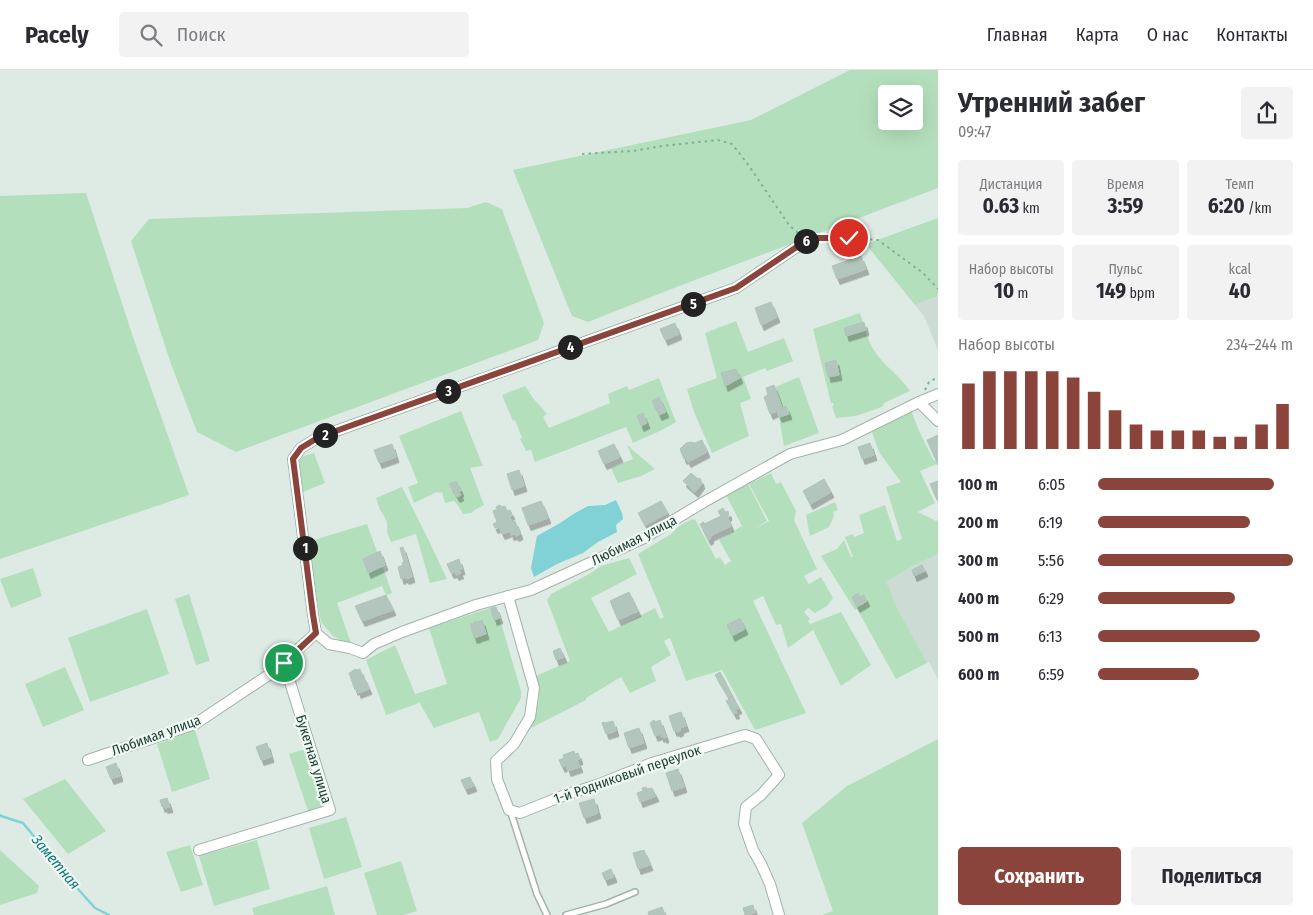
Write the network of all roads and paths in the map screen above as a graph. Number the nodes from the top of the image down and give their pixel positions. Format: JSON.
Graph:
{"nodes":[{"id":1,"x":582,"y":154,"type":"dead end"},
{"id":2,"x":810,"y":238,"type":"junction"},
{"id":3,"x":938,"y":289,"type":"edge"},
{"id":4,"x":938,"y":377,"type":"edge"},
{"id":5,"x":938,"y":394,"type":"edge"},
{"id":6,"x":922,"y":401,"type":"junction"},
{"id":7,"x":938,"y":421,"type":"edge"},
{"id":8,"x":508,"y":596,"type":"junction"},
{"id":9,"x":316,"y":633,"type":"junction"},
{"id":10,"x":284,"y":663,"type":"junction"},
{"id":11,"x":88,"y":760,"type":"dead end"},
{"id":12,"x":509,"y":810,"type":"junction"},
{"id":13,"x":199,"y":850,"type":"dead end"},
{"id":14,"x":635,"y":892,"type":"dead end"},
{"id":15,"x":547,"y":915,"type":"edge"},
{"id":16,"x":566,"y":915,"type":"edge"},
{"id":17,"x":779,"y":915,"type":"edge"}],
"edges":[{"from":1,"to":2,"type":"path"},
{"from":2,"to":3,"type":"path"},
{"from":2,"to":9,"type":"street"},
{"from":4,"to":6,"type":"path"},
{"from":5,"to":6,"type":"street","name":"Любимая улица"},
{"from":6,"to":7,"type":"street"},
{"from":6,"to":8,"type":"street","name":"Любимая улица"},
{"from":8,"to":9,"type":"street","name":"Любимая улица"},
{"from":8,"to":12,"type":"street"},
{"from":9,"to":10,"type":"street","name":"Любимая улица"},
{"from":10,"to":11,"type":"street","name":"Любимая улица"},
{"from":10,"to":13,"type":"street","name":"Букетная улица"},
{"from":12,"to":15,"type":"lane"},
{"from":12,"to":17,"type":"street","name":"1-й Родниковый переулок"},
{"from":14,"to":16,"type":"lane"}]}
